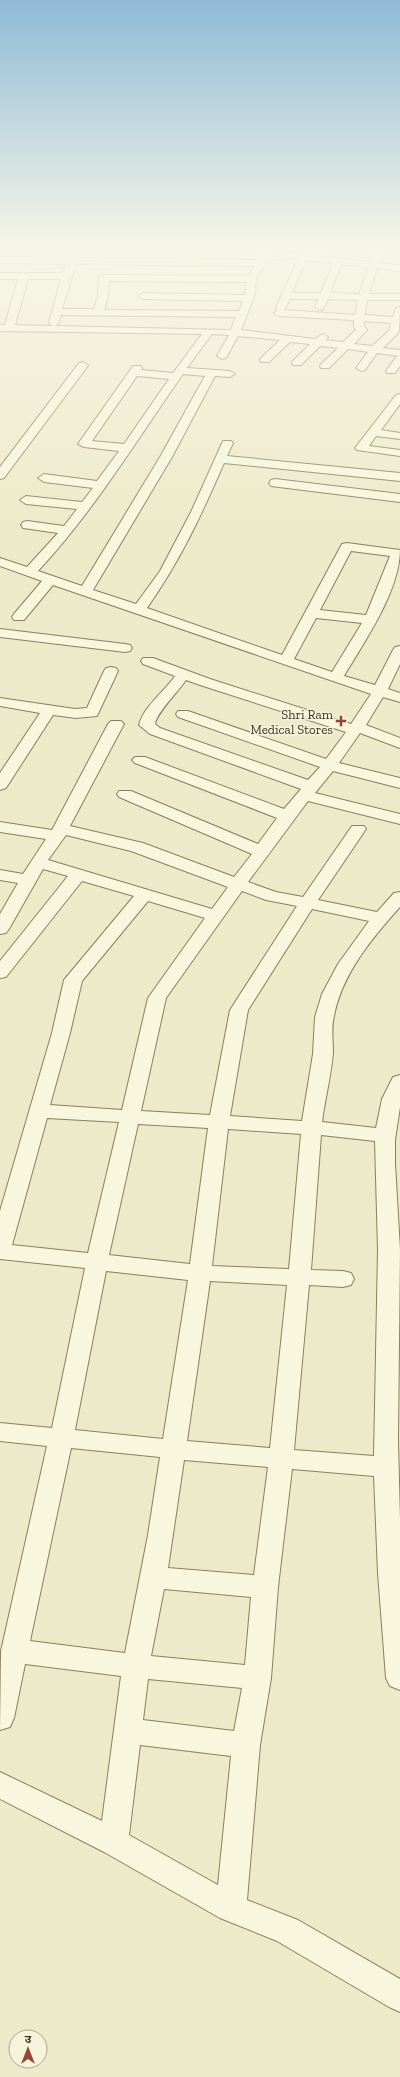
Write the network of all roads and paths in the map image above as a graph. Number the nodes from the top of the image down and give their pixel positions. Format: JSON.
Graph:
{"nodes":[{"id":1,"x":200,"y":344,"type":"edge"},
{"id":2,"x":229,"y":344,"type":"edge"},
{"id":3,"x":282,"y":344,"type":"edge"},
{"id":4,"x":316,"y":344,"type":"edge"},
{"id":5,"x":326,"y":344,"type":"edge"},
{"id":6,"x":380,"y":344,"type":"edge"},
{"id":7,"x":346,"y":346,"type":"junction"},
{"id":8,"x":375,"y":349,"type":"junction"},
{"id":9,"x":400,"y":353,"type":"edge"},
{"id":10,"x":222,"y":356,"type":"dead end"},
{"id":11,"x":400,"y":359,"type":"edge"},
{"id":12,"x":265,"y":360,"type":"dead end"},
{"id":13,"x":297,"y":363,"type":"dead end"},
{"id":14,"x":83,"y":366,"type":"dead end"},
{"id":15,"x":325,"y":366,"type":"dead end"},
{"id":16,"x":361,"y":368,"type":"dead end"},
{"id":17,"x":391,"y":371,"type":"dead end"},
{"id":18,"x":212,"y":373,"type":"junction"},
{"id":19,"x":177,"y":374,"type":"junction"},
{"id":20,"x":230,"y":374,"type":"dead end"},
{"id":21,"x":399,"y":399,"type":"edge"},
{"id":22,"x":385,"y":415,"type":"junction"},
{"id":23,"x":400,"y":417,"type":"edge"},
{"id":24,"x":372,"y":432,"type":"junction"},
{"id":25,"x":400,"y":436,"type":"edge"},
{"id":26,"x":227,"y":443,"type":"dead end"},
{"id":27,"x":127,"y":448,"type":"junction"},
{"id":28,"x":400,"y":453,"type":"edge"},
{"id":29,"x":219,"y":459,"type":"junction"},
{"id":30,"x":0,"y":475,"type":"edge"},
{"id":31,"x":400,"y":477,"type":"edge"},
{"id":32,"x":44,"y":478,"type":"dead end"},
{"id":33,"x":275,"y":483,"type":"dead end"},
{"id":34,"x":100,"y":485,"type":"junction"},
{"id":35,"x":400,"y":498,"type":"edge"},
{"id":36,"x":26,"y":500,"type":"dead end"},
{"id":37,"x":85,"y":506,"type":"junction"},
{"id":38,"x":27,"y":525,"type":"dead end"},
{"id":39,"x":67,"y":530,"type":"junction"},
{"id":40,"x":0,"y":562,"type":"edge"},
{"id":41,"x":29,"y":572,"type":"junction"},
{"id":42,"x":50,"y":580,"type":"junction"},
{"id":43,"x":85,"y":592,"type":"junction"},
{"id":44,"x":139,"y":610,"type":"junction"},
{"id":45,"x":312,"y":613,"type":"junction"},
{"id":46,"x":19,"y":617,"type":"dead end"},
{"id":47,"x":371,"y":620,"type":"junction"},
{"id":48,"x":0,"y":633,"type":"edge"},
{"id":49,"x":125,"y":648,"type":"dead end"},
{"id":50,"x":400,"y":650,"type":"edge"},
{"id":51,"x":148,"y":661,"type":"dead end"},
{"id":52,"x":286,"y":661,"type":"junction"},
{"id":53,"x":111,"y":671,"type":"dead end"},
{"id":54,"x":183,"y":674,"type":"junction"},
{"id":55,"x":336,"y":678,"type":"junction"},
{"id":56,"x":379,"y":692,"type":"junction"},
{"id":57,"x":400,"y":698,"type":"edge"},
{"id":58,"x":0,"y":702,"type":"edge"},
{"id":59,"x":49,"y":710,"type":"junction"},
{"id":60,"x":183,"y":714,"type":"dead end"},
{"id":61,"x":116,"y":724,"type":"dead end"},
{"id":62,"x":356,"y":729,"type":"junction"},
{"id":63,"x":400,"y":743,"type":"edge"},
{"id":64,"x":140,"y":760,"type":"dead end"},
{"id":65,"x":330,"y":765,"type":"junction"},
{"id":66,"x":400,"y":783,"type":"edge"},
{"id":67,"x":0,"y":785,"type":"edge"},
{"id":68,"x":308,"y":791,"type":"junction"},
{"id":69,"x":125,"y":794,"type":"dead end"},
{"id":70,"x":287,"y":816,"type":"junction"},
{"id":71,"x":400,"y":819,"type":"edge"},
{"id":72,"x":0,"y":827,"type":"edge"},
{"id":73,"x":358,"y":829,"type":"dead end"},
{"id":74,"x":59,"y":832,"type":"junction"},
{"id":75,"x":262,"y":852,"type":"junction"},
{"id":76,"x":38,"y":862,"type":"junction"},
{"id":77,"x":79,"y":874,"type":"junction"},
{"id":78,"x":0,"y":875,"type":"edge"},
{"id":79,"x":29,"y":880,"type":"junction"},
{"id":80,"x":239,"y":884,"type":"junction"},
{"id":81,"x":144,"y":895,"type":"junction"},
{"id":82,"x":400,"y":897,"type":"edge"},
{"id":83,"x":308,"y":902,"type":"junction"},
{"id":84,"x":217,"y":916,"type":"junction"},
{"id":85,"x":380,"y":918,"type":"junction"},
{"id":86,"x":0,"y":929,"type":"edge"},
{"id":87,"x":0,"y":973,"type":"edge"},
{"id":88,"x":400,"y":1081,"type":"edge"},
{"id":89,"x":39,"y":1111,"type":"junction"},
{"id":90,"x":129,"y":1118,"type":"junction"},
{"id":91,"x":219,"y":1123,"type":"junction"},
{"id":92,"x":312,"y":1128,"type":"junction"},
{"id":93,"x":385,"y":1135,"type":"junction"},
{"id":94,"x":0,"y":1250,"type":"edge"},
{"id":95,"x":97,"y":1262,"type":"junction"},
{"id":96,"x":198,"y":1274,"type":"junction"},
{"id":97,"x":299,"y":1278,"type":"junction"},
{"id":98,"x":343,"y":1279,"type":"dead end"},
{"id":99,"x":0,"y":1432,"type":"edge"},
{"id":100,"x":61,"y":1438,"type":"junction"},
{"id":101,"x":172,"y":1449,"type":"junction"},
{"id":102,"x":281,"y":1457,"type":"junction"},
{"id":103,"x":386,"y":1466,"type":"junction"},
{"id":104,"x":153,"y":1577,"type":"junction"},
{"id":105,"x":265,"y":1587,"type":"junction"},
{"id":106,"x":14,"y":1651,"type":"junction"},
{"id":107,"x":136,"y":1666,"type":"junction"},
{"id":108,"x":257,"y":1678,"type":"junction"},
{"id":109,"x":400,"y":1678,"type":"edge"},
{"id":110,"x":0,"y":1718,"type":"edge"},
{"id":111,"x":128,"y":1731,"type":"junction"},
{"id":112,"x":246,"y":1745,"type":"junction"},
{"id":113,"x":0,"y":1785,"type":"edge"},
{"id":114,"x":114,"y":1842,"type":"junction"},
{"id":115,"x":231,"y":1908,"type":"junction"},
{"id":116,"x":400,"y":1996,"type":"edge"}],
"edges":[{"from":1,"to":19,"type":"street"},
{"from":2,"to":10,"type":"street"},
{"from":3,"to":12,"type":"street"},
{"from":4,"to":13,"type":"street"},
{"from":5,"to":7,"type":"street"},
{"from":6,"to":8,"type":"street"},
{"from":7,"to":8,"type":"street"},
{"from":7,"to":15,"type":"street"},
{"from":8,"to":9,"type":"street"},
{"from":8,"to":16,"type":"street"},
{"from":11,"to":17,"type":"street"},
{"from":14,"to":30,"type":"street"},
{"from":18,"to":19,"type":"street"},
{"from":18,"to":20,"type":"street"},
{"from":18,"to":43,"type":"street"},
{"from":19,"to":27,"type":"street"},
{"from":19,"to":27,"type":"street"},
{"from":21,"to":22,"type":"street"},
{"from":22,"to":23,"type":"street"},
{"from":22,"to":24,"type":"street"},
{"from":24,"to":25,"type":"street"},
{"from":24,"to":28,"type":"street"},
{"from":26,"to":29,"type":"street"},
{"from":27,"to":34,"type":"street"},
{"from":29,"to":31,"type":"street"},
{"from":29,"to":44,"type":"street"},
{"from":32,"to":34,"type":"street"},
{"from":33,"to":35,"type":"street"},
{"from":34,"to":37,"type":"street"},
{"from":36,"to":37,"type":"street"},
{"from":37,"to":39,"type":"street"},
{"from":38,"to":39,"type":"street"},
{"from":39,"to":41,"type":"street"},
{"from":40,"to":41,"type":"street"},
{"from":41,"to":42,"type":"street"},
{"from":42,"to":43,"type":"street"},
{"from":42,"to":46,"type":"street"},
{"from":43,"to":44,"type":"street"},
{"from":44,"to":52,"type":"street"},
{"from":45,"to":47,"type":"street"},
{"from":45,"to":47,"type":"street"},
{"from":45,"to":52,"type":"street"},
{"from":47,"to":55,"type":"street"},
{"from":48,"to":49,"type":"street"},
{"from":50,"to":56,"type":"street"},
{"from":51,"to":54,"type":"street"},
{"from":52,"to":55,"type":"street"},
{"from":53,"to":59,"type":"street"},
{"from":54,"to":62,"type":"street"},
{"from":54,"to":68,"type":"street"},
{"from":55,"to":56,"type":"street"},
{"from":56,"to":57,"type":"street"},
{"from":56,"to":62,"type":"street"},
{"from":58,"to":59,"type":"street"},
{"from":59,"to":67,"type":"street"},
{"from":60,"to":65,"type":"street"},
{"from":61,"to":74,"type":"street"},
{"from":62,"to":63,"type":"street"},
{"from":62,"to":65,"type":"street"},
{"from":64,"to":70,"type":"street"},
{"from":65,"to":66,"type":"street"},
{"from":65,"to":68,"type":"street"},
{"from":68,"to":70,"type":"street"},
{"from":68,"to":71,"type":"street"},
{"from":69,"to":75,"type":"street"},
{"from":70,"to":75,"type":"street"},
{"from":72,"to":74,"type":"street"},
{"from":73,"to":83,"type":"street"},
{"from":74,"to":76,"type":"street"},
{"from":74,"to":80,"type":"street"},
{"from":75,"to":80,"type":"street"},
{"from":76,"to":77,"type":"street"},
{"from":76,"to":79,"type":"street"},
{"from":77,"to":81,"type":"street"},
{"from":77,"to":87,"type":"street"},
{"from":78,"to":79,"type":"street"},
{"from":79,"to":86,"type":"street"},
{"from":80,"to":83,"type":"street"},
{"from":80,"to":84,"type":"street"},
{"from":81,"to":84,"type":"street"},
{"from":81,"to":89,"type":"street"},
{"from":82,"to":85,"type":"street"},
{"from":83,"to":85,"type":"street"},
{"from":83,"to":91,"type":"street"},
{"from":84,"to":90,"type":"street"},
{"from":85,"to":92,"type":"street"},
{"from":88,"to":93,"type":"street"},
{"from":89,"to":90,"type":"street"},
{"from":89,"to":94,"type":"street"},
{"from":90,"to":91,"type":"street"},
{"from":90,"to":95,"type":"street"},
{"from":91,"to":92,"type":"street"},
{"from":91,"to":96,"type":"street"},
{"from":92,"to":93,"type":"street"},
{"from":92,"to":97,"type":"street"},
{"from":93,"to":103,"type":"street"},
{"from":94,"to":95,"type":"street"},
{"from":95,"to":96,"type":"street"},
{"from":95,"to":100,"type":"street"},
{"from":96,"to":97,"type":"street"},
{"from":96,"to":101,"type":"street"},
{"from":97,"to":98,"type":"street"},
{"from":97,"to":102,"type":"street"},
{"from":99,"to":100,"type":"street"},
{"from":100,"to":101,"type":"street"},
{"from":100,"to":106,"type":"street"},
{"from":101,"to":102,"type":"street"},
{"from":101,"to":104,"type":"street"},
{"from":102,"to":103,"type":"street"},
{"from":102,"to":105,"type":"street"},
{"from":103,"to":109,"type":"street"},
{"from":104,"to":105,"type":"street"},
{"from":104,"to":107,"type":"street"},
{"from":105,"to":108,"type":"street"},
{"from":106,"to":107,"type":"street"},
{"from":106,"to":110,"type":"street"},
{"from":107,"to":108,"type":"street"},
{"from":107,"to":111,"type":"street"},
{"from":108,"to":112,"type":"street"},
{"from":111,"to":112,"type":"street"},
{"from":111,"to":114,"type":"street"},
{"from":112,"to":115,"type":"street"},
{"from":113,"to":114,"type":"street"},
{"from":114,"to":115,"type":"street"},
{"from":115,"to":116,"type":"street"}]}
